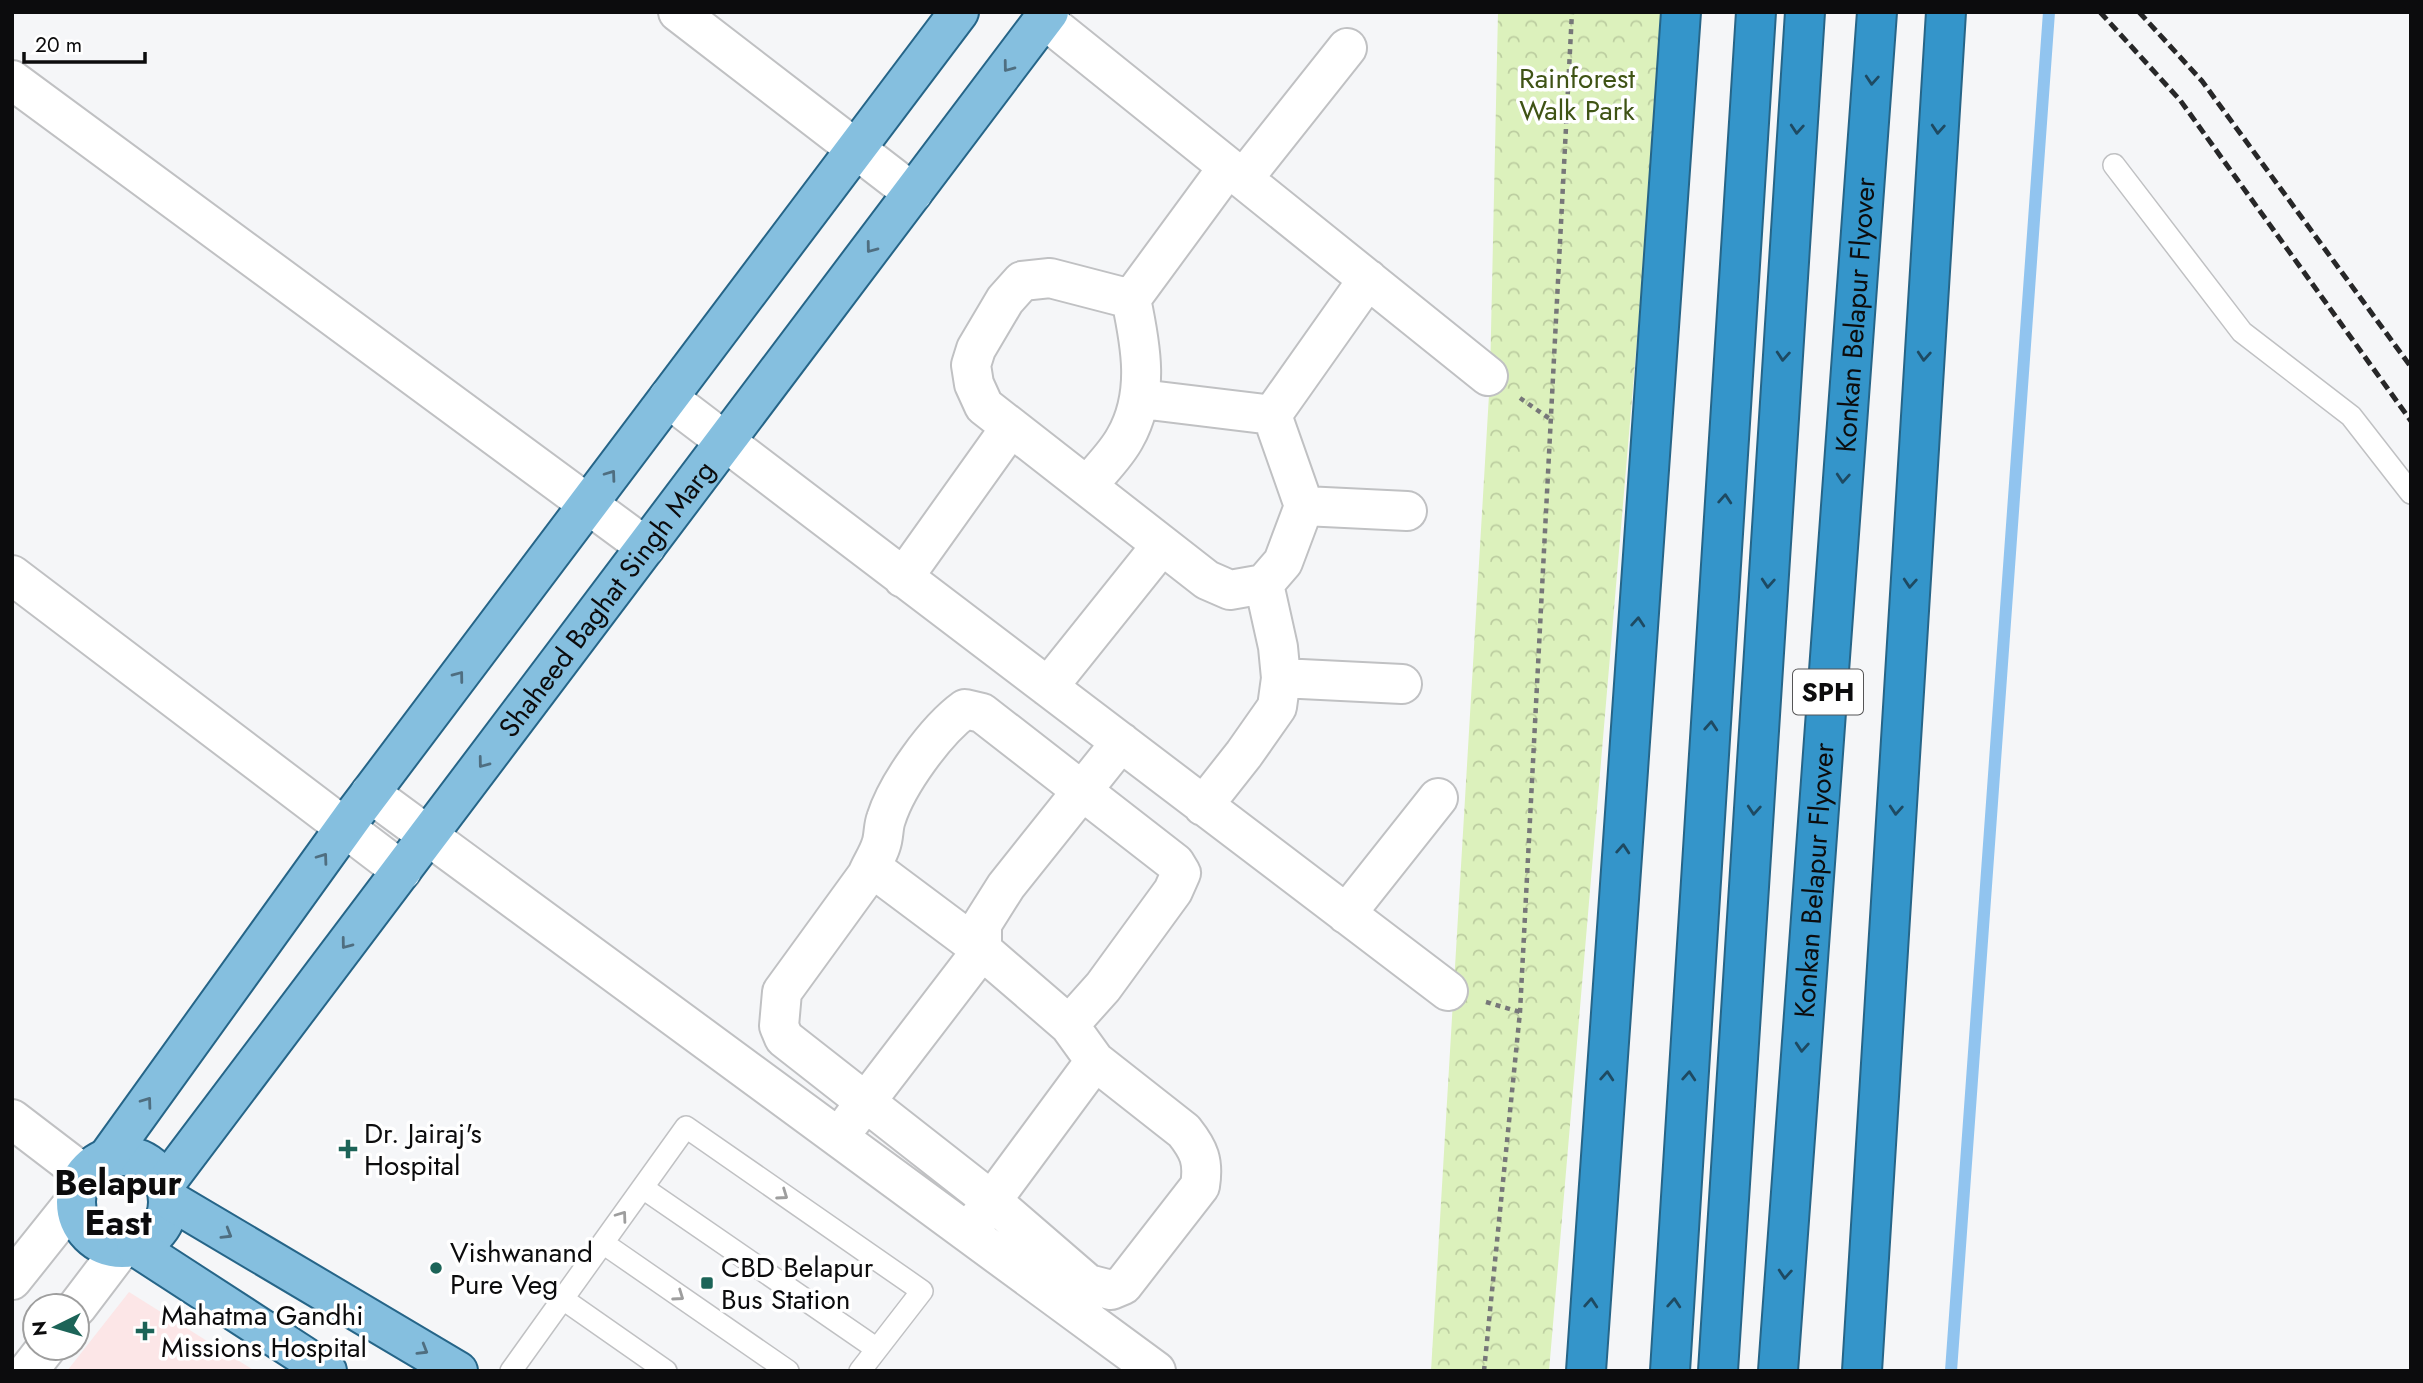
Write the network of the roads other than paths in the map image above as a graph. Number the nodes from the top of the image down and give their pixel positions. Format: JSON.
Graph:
{"nodes":[{"id":1,"x":678,"y":12,"type":"edge"},
{"id":2,"x":959,"y":12,"type":"edge"},
{"id":3,"x":1681,"y":12,"type":"edge"},
{"id":4,"x":1756,"y":12,"type":"edge"},
{"id":5,"x":1805,"y":12,"type":"edge"},
{"id":6,"x":1877,"y":12,"type":"edge"},
{"id":7,"x":1946,"y":12,"type":"edge"},
{"id":8,"x":1047,"y":16,"type":"edge"},
{"id":9,"x":1347,"y":48,"type":"dead end"},
{"id":10,"x":12,"y":80,"type":"edge"},
{"id":11,"x":855,"y":149,"type":"junction"},
{"id":12,"x":2115,"y":165,"type":"dead end"},
{"id":13,"x":1236,"y":173,"type":"junction"},
{"id":14,"x":913,"y":194,"type":"junction"},
{"id":15,"x":1368,"y":279,"type":"junction"},
{"id":16,"x":1131,"y":299,"type":"junction"},
{"id":17,"x":1488,"y":376,"type":"dead end"},
{"id":18,"x":668,"y":398,"type":"junction"},
{"id":19,"x":1141,"y":399,"type":"junction"},
{"id":20,"x":1272,"y":415,"type":"junction"},
{"id":21,"x":1010,"y":428,"type":"junction"},
{"id":22,"x":725,"y":442,"type":"junction"},
{"id":23,"x":1088,"y":485,"type":"junction"},
{"id":24,"x":2411,"y":492,"type":"edge"},
{"id":25,"x":589,"y":505,"type":"junction"},
{"id":26,"x":1304,"y":506,"type":"junction"},
{"id":27,"x":1407,"y":511,"type":"dead end"},
{"id":28,"x":1161,"y":546,"type":"junction"},
{"id":29,"x":646,"y":547,"type":"junction"},
{"id":30,"x":12,"y":575,"type":"edge"},
{"id":31,"x":903,"y":578,"type":"junction"},
{"id":32,"x":1264,"y":584,"type":"junction"},
{"id":33,"x":1281,"y":678,"type":"junction"},
{"id":34,"x":1402,"y":684,"type":"dead end"},
{"id":35,"x":1048,"y":687,"type":"junction"},
{"id":36,"x":1121,"y":742,"type":"junction"},
{"id":37,"x":1082,"y":791,"type":"junction"},
{"id":38,"x":370,"y":793,"type":"junction"},
{"id":39,"x":1438,"y":798,"type":"dead end"},
{"id":40,"x":1203,"y":806,"type":"junction"},
{"id":41,"x":345,"y":827,"type":"junction"},
{"id":42,"x":428,"y":836,"type":"junction"},
{"id":43,"x":871,"y":867,"type":"junction"},
{"id":44,"x":402,"y":871,"type":"junction"},
{"id":45,"x":1346,"y":914,"type":"junction"},
{"id":46,"x":982,"y":950,"type":"junction"},
{"id":47,"x":1448,"y":991,"type":"dead end"},
{"id":48,"x":1069,"y":1025,"type":"junction"},
{"id":49,"x":1095,"y":1061,"type":"junction"},
{"id":50,"x":866,"y":1102,"type":"junction"},
{"id":51,"x":12,"y":1119,"type":"edge"},
{"id":52,"x":839,"y":1137,"type":"junction"},
{"id":53,"x":89,"y":1177,"type":"junction"},
{"id":54,"x":643,"y":1188,"type":"junction"},
{"id":55,"x":167,"y":1192,"type":"junction"},
{"id":56,"x":992,"y":1201,"type":"junction"},
{"id":57,"x":969,"y":1232,"type":"junction"},
{"id":58,"x":603,"y":1244,"type":"junction"},
{"id":59,"x":128,"y":1248,"type":"junction"},
{"id":60,"x":12,"y":1280,"type":"edge"},
{"id":61,"x":90,"y":1292,"type":"edge"},
{"id":62,"x":563,"y":1299,"type":"junction"},
{"id":63,"x":877,"y":1349,"type":"junction"},
{"id":64,"x":327,"y":1371,"type":"edge"},
{"id":65,"x":458,"y":1371,"type":"edge"},
{"id":66,"x":510,"y":1371,"type":"edge"},
{"id":67,"x":666,"y":1371,"type":"edge"},
{"id":68,"x":788,"y":1371,"type":"edge"},
{"id":69,"x":860,"y":1371,"type":"edge"},
{"id":70,"x":1156,"y":1371,"type":"edge"},
{"id":71,"x":1586,"y":1371,"type":"edge"},
{"id":72,"x":1670,"y":1371,"type":"edge"},
{"id":73,"x":1718,"y":1371,"type":"edge"},
{"id":74,"x":1778,"y":1371,"type":"edge"},
{"id":75,"x":1862,"y":1371,"type":"edge"}],
"edges":[{"from":1,"to":11,"type":"street"},
{"from":2,"to":11,"type":"main road"},
{"from":71,"to":3,"type":"highway","one_way":true},
{"from":72,"to":4,"type":"highway","one_way":true},
{"from":5,"to":73,"type":"highway","one_way":true},
{"from":6,"to":74,"type":"highway","name":"Konkan Belapur Flyover","number":"SPH","one_way":true},
{"from":7,"to":75,"type":"highway","one_way":true},
{"from":8,"to":13,"type":"street"},
{"from":8,"to":14,"type":"main road","name":"Shaheed Baghat Singh Marg","one_way":true},
{"from":9,"to":13,"type":"street"},
{"from":10,"to":25,"type":"street"},
{"from":11,"to":14,"type":"street"},
{"from":11,"to":18,"type":"main road"},
{"from":12,"to":24,"type":"lane"},
{"from":13,"to":15,"type":"street"},
{"from":13,"to":16,"type":"street"},
{"from":14,"to":22,"type":"main road","name":"Shaheed Baghat Singh Marg","one_way":true},
{"from":15,"to":17,"type":"street"},
{"from":15,"to":20,"type":"street"},
{"from":16,"to":19,"type":"street"},
{"from":16,"to":21,"type":"street"},
{"from":18,"to":22,"type":"street"},
{"from":25,"to":18,"type":"main road","one_way":true},
{"from":19,"to":20,"type":"street"},
{"from":19,"to":23,"type":"street"},
{"from":20,"to":26,"type":"street"},
{"from":21,"to":23,"type":"street"},
{"from":21,"to":31,"type":"street"},
{"from":22,"to":29,"type":"main road","name":"Shaheed Baghat Singh Marg"},
{"from":22,"to":31,"type":"street"},
{"from":23,"to":28,"type":"street"},
{"from":25,"to":29,"type":"street"},
{"from":38,"to":25,"type":"main road","one_way":true},
{"from":26,"to":27,"type":"street"},
{"from":26,"to":32,"type":"street"},
{"from":28,"to":32,"type":"street"},
{"from":28,"to":35,"type":"street"},
{"from":29,"to":42,"type":"main road","name":"Shaheed Baghat Singh Marg","one_way":true},
{"from":30,"to":41,"type":"street"},
{"from":31,"to":35,"type":"street"},
{"from":32,"to":33,"type":"street"},
{"from":33,"to":34,"type":"street"},
{"from":33,"to":40,"type":"street"},
{"from":35,"to":36,"type":"street"},
{"from":36,"to":37,"type":"street"},
{"from":36,"to":40,"type":"street"},
{"from":37,"to":43,"type":"street"},
{"from":37,"to":46,"type":"street"},
{"from":37,"to":48,"type":"street"},
{"from":38,"to":41,"type":"main road"},
{"from":38,"to":42,"type":"street"},
{"from":39,"to":45,"type":"street"},
{"from":40,"to":45,"type":"street"},
{"from":41,"to":44,"type":"street"},
{"from":53,"to":41,"type":"main road","one_way":true},
{"from":42,"to":44,"type":"main road","name":"Shaheed Baghat Singh Marg"},
{"from":42,"to":52,"type":"street"},
{"from":43,"to":46,"type":"street"},
{"from":43,"to":50,"type":"street"},
{"from":44,"to":55,"type":"main road","name":"Shaheed Baghat Singh Marg","one_way":true},
{"from":45,"to":47,"type":"street"},
{"from":46,"to":48,"type":"street"},
{"from":46,"to":50,"type":"street"},
{"from":48,"to":49,"type":"street"},
{"from":49,"to":56,"type":"street"},
{"from":49,"to":56,"type":"street"},
{"from":50,"to":52,"type":"street"},
{"from":50,"to":56,"type":"street"},
{"from":51,"to":53,"type":"street"},
{"from":52,"to":57,"type":"street"},
{"from":53,"to":55,"type":"main road"},
{"from":53,"to":59,"type":"main road"},
{"from":53,"to":60,"type":"street"},
{"from":58,"to":54,"type":"lane","one_way":true},
{"from":54,"to":63,"type":"lane"},
{"from":54,"to":63,"type":"lane","one_way":true},
{"from":55,"to":59,"type":"main road"},
{"from":55,"to":65,"type":"main road","one_way":true},
{"from":56,"to":57,"type":"street"},
{"from":57,"to":70,"type":"street"},
{"from":58,"to":62,"type":"lane"},
{"from":58,"to":68,"type":"lane","one_way":true},
{"from":59,"to":61,"type":"street"},
{"from":59,"to":64,"type":"main road"},
{"from":62,"to":66,"type":"lane"},
{"from":62,"to":67,"type":"lane"},
{"from":63,"to":69,"type":"lane"}]}
